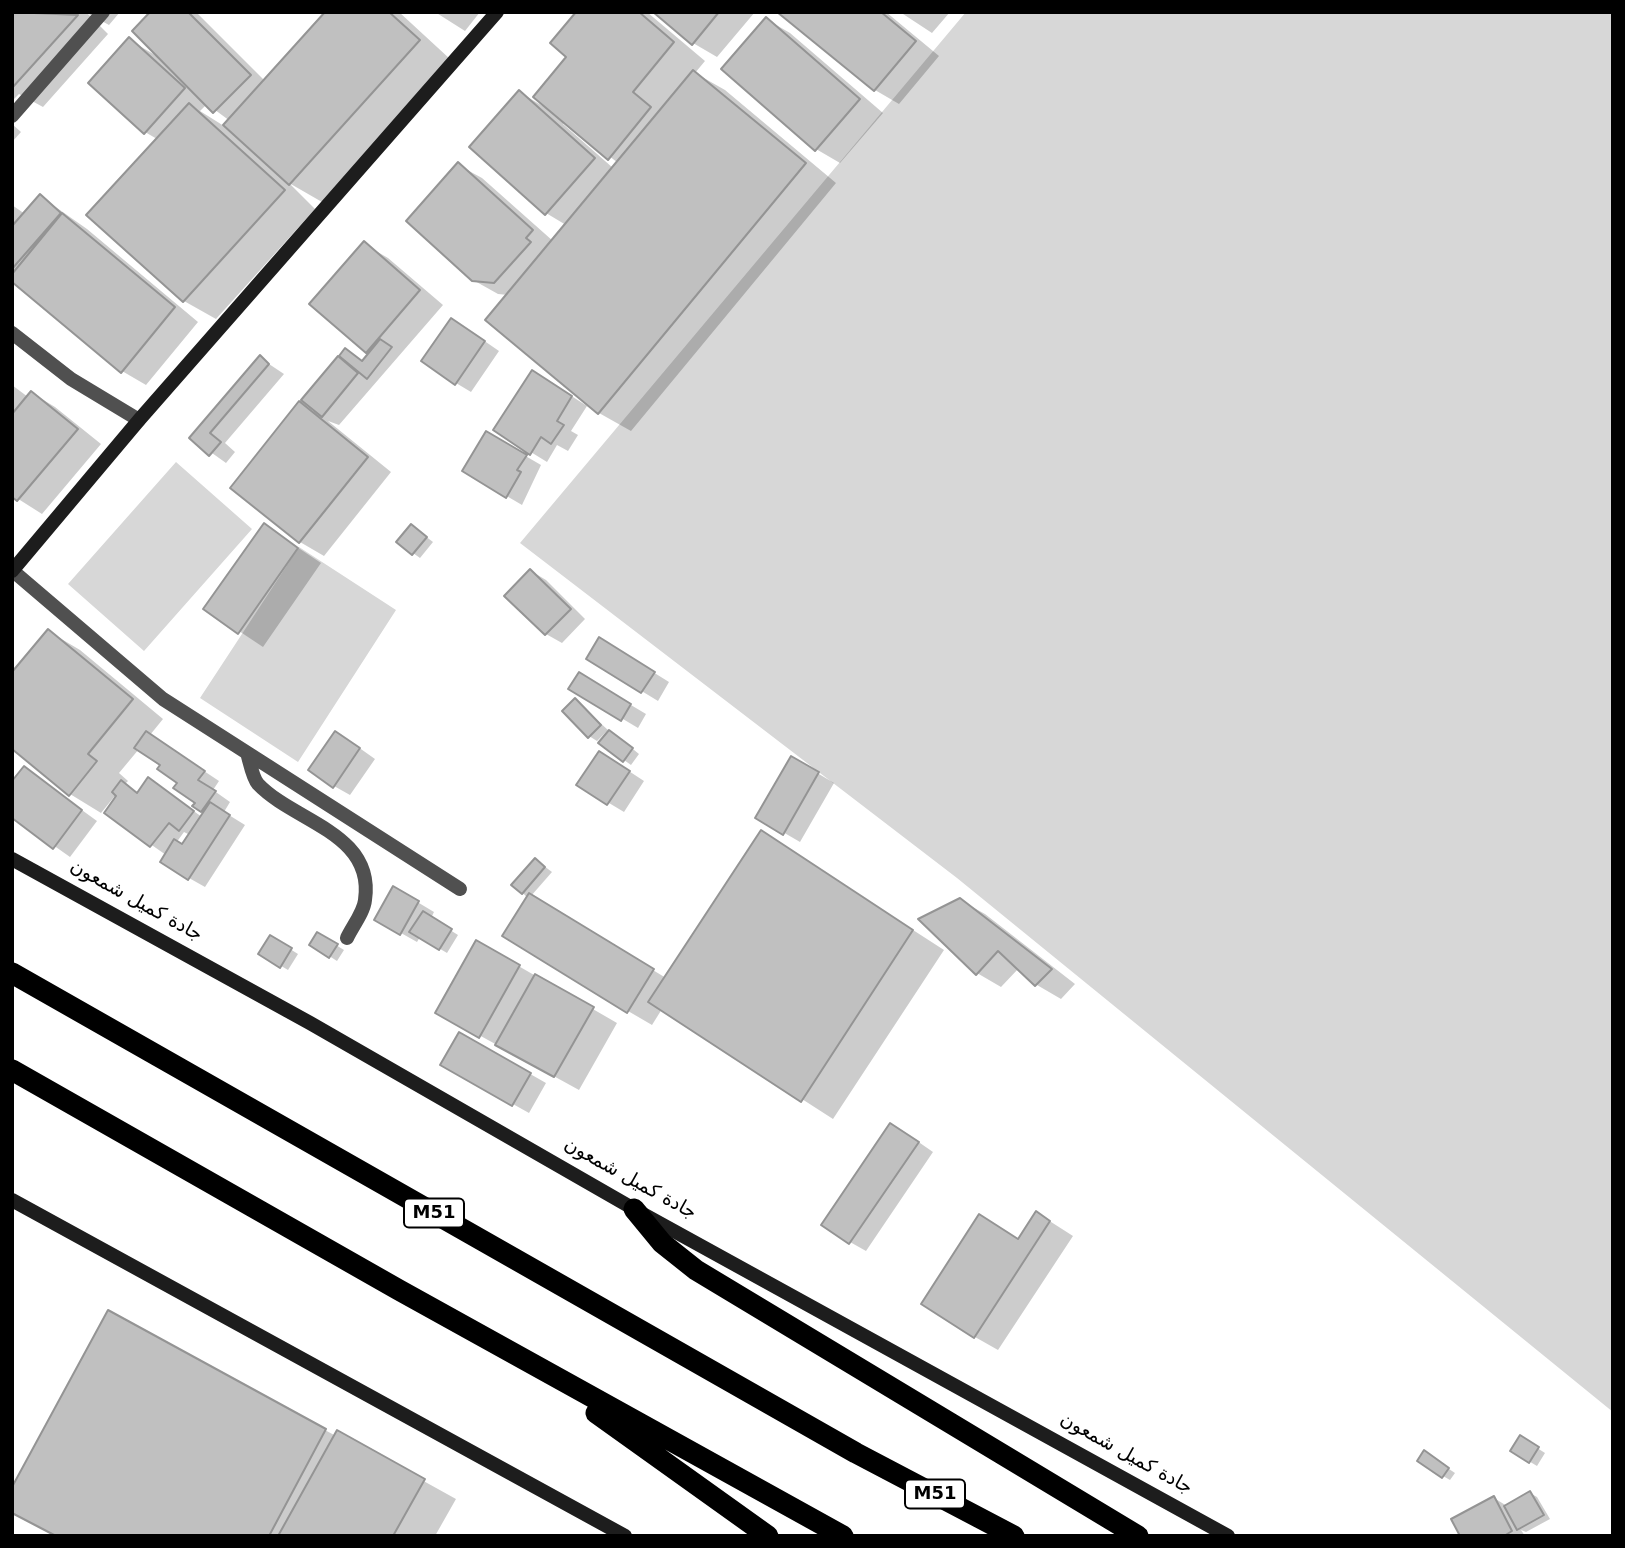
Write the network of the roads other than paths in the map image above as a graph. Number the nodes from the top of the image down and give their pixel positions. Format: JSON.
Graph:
{"nodes":[{"id":1,"x":103,"y":12,"type":"edge"},
{"id":2,"x":497,"y":12,"type":"edge"},
{"id":3,"x":12,"y":116,"type":"edge"},
{"id":4,"x":12,"y":333,"type":"edge"},
{"id":5,"x":139,"y":420,"type":"junction"},
{"id":6,"x":12,"y":571,"type":"edge"},
{"id":7,"x":247,"y":753,"type":"junction"},
{"id":8,"x":12,"y":859,"type":"edge"},
{"id":9,"x":460,"y":890,"type":"dead end"},
{"id":10,"x":346,"y":938,"type":"dead end"},
{"id":11,"x":12,"y":973,"type":"edge"},
{"id":12,"x":12,"y":1070,"type":"edge"},
{"id":13,"x":12,"y":1200,"type":"edge"},
{"id":14,"x":634,"y":1209,"type":"junction"},
{"id":15,"x":515,"y":1354,"type":"junction"},
{"id":16,"x":625,"y":1536,"type":"edge"},
{"id":17,"x":768,"y":1536,"type":"edge"},
{"id":18,"x":843,"y":1536,"type":"edge"},
{"id":19,"x":1014,"y":1536,"type":"edge"},
{"id":20,"x":1138,"y":1536,"type":"edge"},
{"id":21,"x":1228,"y":1536,"type":"edge"}],
"edges":[{"from":1,"to":3,"type":"street"},
{"from":2,"to":5,"type":"main road"},
{"from":4,"to":5,"type":"street"},
{"from":5,"to":6,"type":"main road"},
{"from":6,"to":7,"type":"street"},
{"from":7,"to":9,"type":"street"},
{"from":7,"to":10,"type":"street"},
{"from":8,"to":14,"type":"main road","name":"جادة كميل شمعون"},
{"from":11,"to":19,"type":"highway","number":"M51"},
{"from":12,"to":15,"type":"highway"},
{"from":13,"to":16,"type":"main road"},
{"from":14,"to":20,"type":"highway"},
{"from":14,"to":21,"type":"main road","name":"جادة كميل شمعون"},
{"from":15,"to":17,"type":"highway"},
{"from":15,"to":18,"type":"highway"}]}
